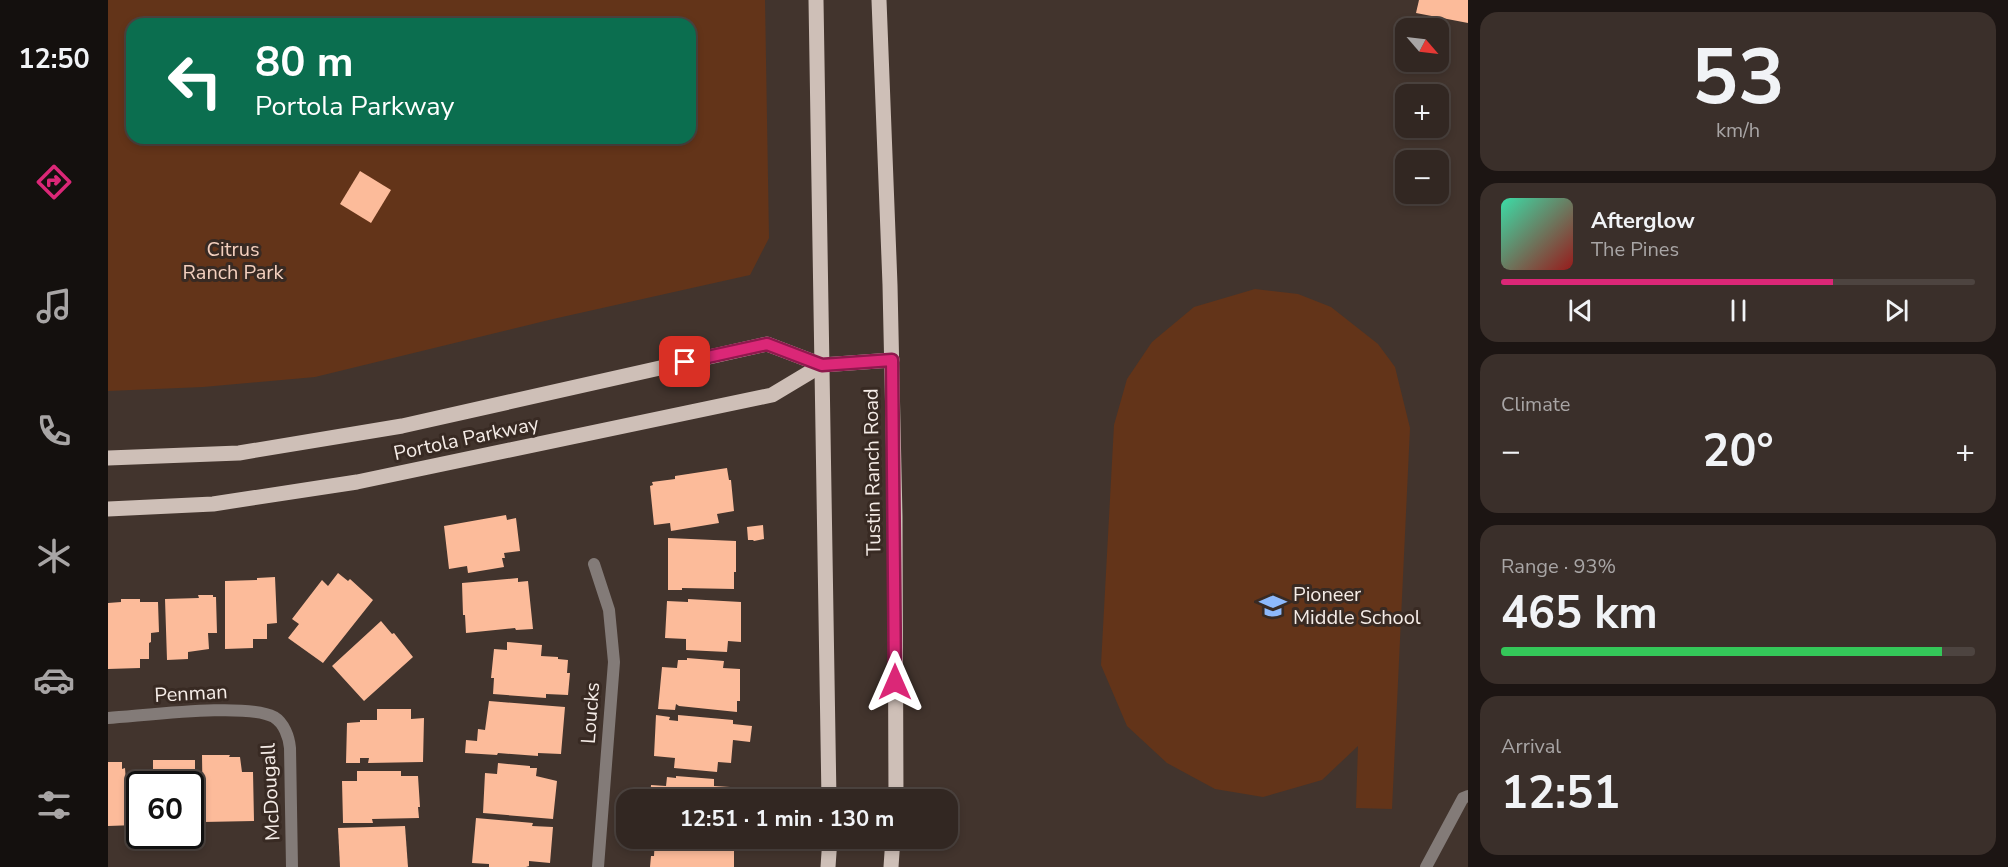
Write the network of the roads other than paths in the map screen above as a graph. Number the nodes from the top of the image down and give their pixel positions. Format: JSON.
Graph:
{"nodes":[{"id":1,"x":816,"y":0,"type":"edge"},
{"id":2,"x":879,"y":0,"type":"edge"},
{"id":3,"x":892,"y":360,"type":"junction"},
{"id":4,"x":822,"y":365,"type":"junction"},
{"id":5,"x":108,"y":458,"type":"edge"},
{"id":6,"x":108,"y":509,"type":"edge"},
{"id":7,"x":594,"y":564,"type":"dead end"},
{"id":8,"x":108,"y":718,"type":"edge"},
{"id":9,"x":276,"y":718,"type":"joint"},
{"id":10,"x":829,"y":789,"type":"edge"},
{"id":11,"x":896,"y":789,"type":"edge"},
{"id":12,"x":1468,"y":796,"type":"edge"},
{"id":13,"x":829,"y":849,"type":"edge"},
{"id":14,"x":892,"y":849,"type":"edge"},
{"id":15,"x":292,"y":867,"type":"edge"},
{"id":16,"x":598,"y":867,"type":"edge"},
{"id":17,"x":828,"y":867,"type":"edge"},
{"id":18,"x":891,"y":867,"type":"edge"},
{"id":19,"x":1426,"y":867,"type":"edge"}],
"edges":[{"from":1,"to":4,"type":"main road"},
{"from":2,"to":3,"type":"main road","name":"Tustin Ranch Road"},
{"from":3,"to":4,"type":"main road","name":"Portola Parkway"},
{"from":3,"to":11,"type":"main road","name":"Tustin Ranch Road"},
{"from":4,"to":5,"type":"main road","name":"Portola Parkway"},
{"from":4,"to":6,"type":"main road","name":"Portola Parkway"},
{"from":4,"to":10,"type":"main road"},
{"from":7,"to":16,"type":"street","name":"Loucks"},
{"from":8,"to":9,"type":"street","name":"Penman"},
{"from":9,"to":15,"type":"street","name":"McDougall"},
{"from":12,"to":19,"type":"street"},
{"from":13,"to":17,"type":"main road"},
{"from":14,"to":18,"type":"main road"}]}
